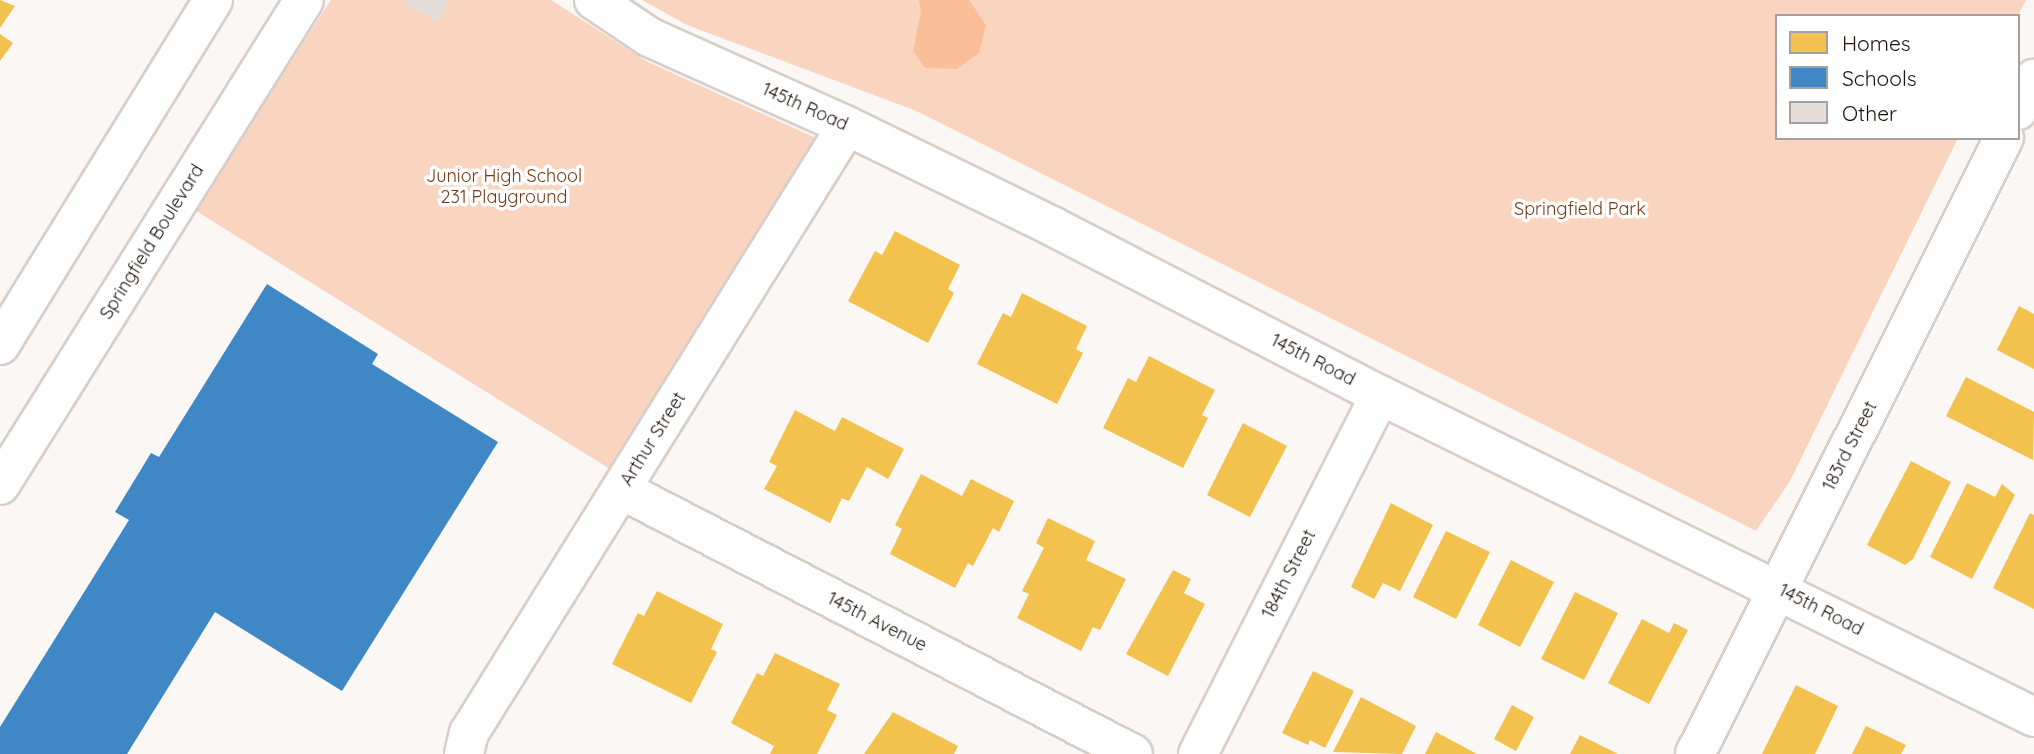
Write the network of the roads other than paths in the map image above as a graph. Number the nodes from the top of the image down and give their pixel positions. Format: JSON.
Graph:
{"nodes":[{"id":1,"x":214,"y":0,"type":"edge"},
{"id":2,"x":304,"y":0,"type":"edge"},
{"id":3,"x":594,"y":0,"type":"edge"},
{"id":4,"x":2034,"y":79,"type":"edge"},
{"id":5,"x":2020,"y":106,"type":"edge"},
{"id":6,"x":847,"y":126,"type":"junction"},
{"id":7,"x":2003,"y":140,"type":"edge"},
{"id":8,"x":0,"y":345,"type":"edge"},
{"id":9,"x":1380,"y":395,"type":"junction"},
{"id":10,"x":0,"y":485,"type":"edge"},
{"id":11,"x":622,"y":490,"type":"junction"},
{"id":12,"x":1779,"y":589,"type":"junction"},
{"id":13,"x":2034,"y":717,"type":"edge"},
{"id":14,"x":464,"y":754,"type":"edge"},
{"id":15,"x":1133,"y":754,"type":"edge"},
{"id":16,"x":1198,"y":754,"type":"edge"},
{"id":17,"x":1695,"y":754,"type":"edge"}],
"edges":[{"from":1,"to":8,"type":"street"},
{"from":2,"to":10,"type":"street","name":"Springfield Boulevard"},
{"from":3,"to":6,"type":"street","name":"145th Road"},
{"from":4,"to":5,"type":"street"},
{"from":6,"to":9,"type":"street","name":"145th Road"},
{"from":6,"to":11,"type":"street","name":"Arthur Street"},
{"from":7,"to":12,"type":"street","name":"183rd Street"},
{"from":9,"to":12,"type":"street","name":"145th Road"},
{"from":9,"to":16,"type":"street","name":"184th Street"},
{"from":11,"to":14,"type":"street","name":"Arthur Street"},
{"from":11,"to":15,"type":"street","name":"145th Avenue"},
{"from":12,"to":13,"type":"street","name":"145th Road"},
{"from":12,"to":17,"type":"street","name":"183rd Street"}]}
